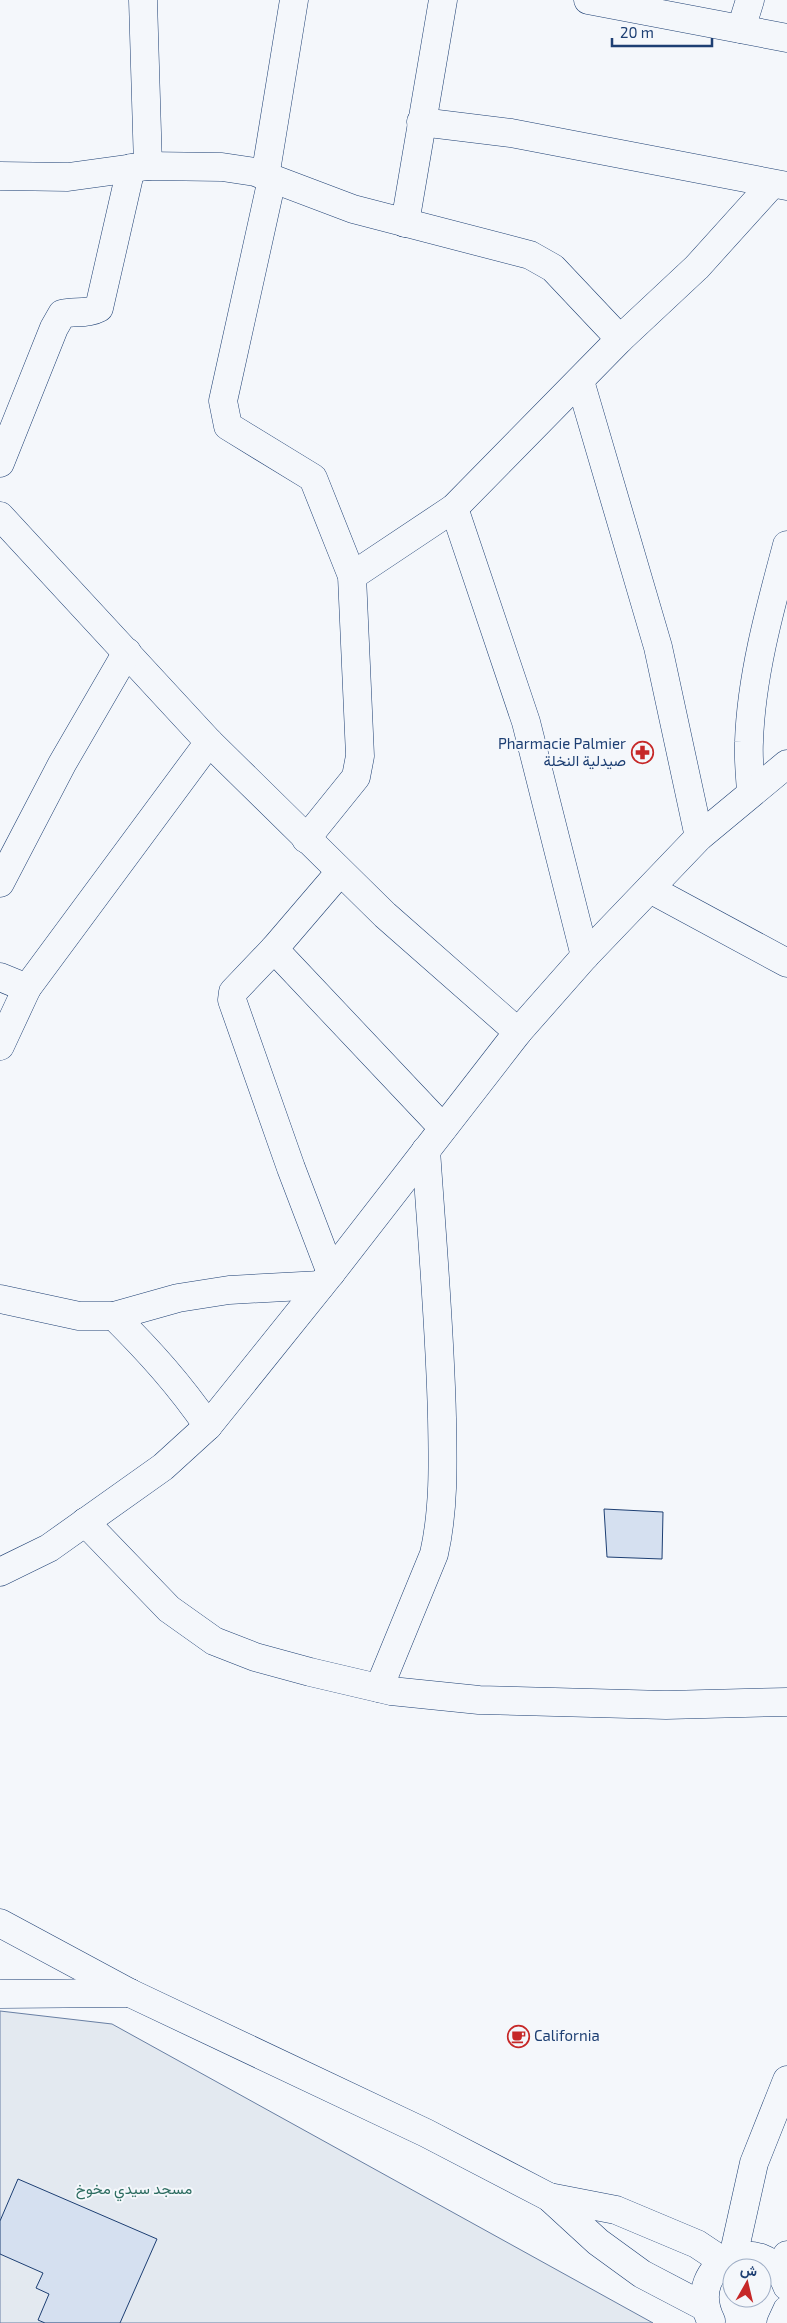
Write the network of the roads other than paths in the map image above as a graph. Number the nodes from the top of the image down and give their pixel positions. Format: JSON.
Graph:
{"nodes":[{"id":1,"x":143,"y":0,"type":"edge"},
{"id":2,"x":294,"y":0,"type":"edge"},
{"id":3,"x":443,"y":0,"type":"edge"},
{"id":4,"x":588,"y":0,"type":"edge"},
{"id":5,"x":750,"y":0,"type":"edge"},
{"id":6,"x":741,"y":29,"type":"junction"},
{"id":7,"x":787,"y":38,"type":"edge"},
{"id":8,"x":421,"y":122,"type":"junction"},
{"id":9,"x":140,"y":167,"type":"junction"},
{"id":10,"x":0,"y":176,"type":"edge"},
{"id":11,"x":272,"y":179,"type":"junction"},
{"id":12,"x":780,"y":185,"type":"edge"},
{"id":13,"x":405,"y":223,"type":"junction"},
{"id":14,"x":620,"y":339,"type":"junction"},
{"id":15,"x":580,"y":381,"type":"junction"},
{"id":16,"x":0,"y":463,"type":"edge"},
{"id":17,"x":454,"y":508,"type":"junction"},
{"id":18,"x":0,"y":516,"type":"edge"},
{"id":19,"x":787,"y":545,"type":"edge"},
{"id":20,"x":352,"y":576,"type":"junction"},
{"id":21,"x":127,"y":652,"type":"junction"},
{"id":22,"x":209,"y":742,"type":"junction"},
{"id":23,"x":787,"y":764,"type":"edge"},
{"id":24,"x":751,"y":792,"type":"junction"},
{"id":25,"x":700,"y":837,"type":"junction"},
{"id":26,"x":306,"y":839,"type":"junction"},
{"id":27,"x":340,"y":872,"type":"junction"},
{"id":28,"x":0,"y":883,"type":"edge"},
{"id":29,"x":650,"y":889,"type":"junction"},
{"id":30,"x":274,"y":949,"type":"junction"},
{"id":31,"x":585,"y":956,"type":"junction"},
{"id":32,"x":787,"y":964,"type":"edge"},
{"id":33,"x":0,"y":978,"type":"edge"},
{"id":34,"x":27,"y":988,"type":"junction"},
{"id":35,"x":518,"y":1032,"type":"junction"},
{"id":36,"x":0,"y":1046,"type":"edge"},
{"id":37,"x":443,"y":1128,"type":"junction"},
{"id":38,"x":426,"y":1150,"type":"junction"},
{"id":39,"x":326,"y":1279,"type":"junction"},
{"id":40,"x":0,"y":1299,"type":"edge"},
{"id":41,"x":114,"y":1316,"type":"junction"},
{"id":42,"x":208,"y":1426,"type":"junction"},
{"id":43,"x":85,"y":1522,"type":"junction"},
{"id":44,"x":0,"y":1572,"type":"edge"},
{"id":45,"x":379,"y":1688,"type":"junction"},
{"id":46,"x":787,"y":1702,"type":"edge"},
{"id":47,"x":0,"y":1923,"type":"edge"},
{"id":48,"x":130,"y":1993,"type":"junction"},
{"id":49,"x":0,"y":1994,"type":"edge"},
{"id":50,"x":787,"y":2080,"type":"edge"},
{"id":51,"x":549,"y":2197,"type":"junction"},
{"id":52,"x":727,"y":2258,"type":"edge"},
{"id":53,"x":729,"y":2258,"type":"edge"},
{"id":54,"x":734,"y":2258,"type":"edge"},
{"id":55,"x":762,"y":2258,"type":"edge"},
{"id":56,"x":722,"y":2264,"type":"edge"},
{"id":57,"x":772,"y":2265,"type":"edge"},
{"id":58,"x":786,"y":2273,"type":"edge"},
{"id":59,"x":787,"y":2310,"type":"edge"},
{"id":60,"x":710,"y":2318,"type":"edge"},
{"id":61,"x":781,"y":2323,"type":"edge"}],
"edges":[{"from":1,"to":9,"type":"street"},
{"from":2,"to":11,"type":"street"},
{"from":3,"to":8,"type":"street"},
{"from":4,"to":6,"type":"street"},
{"from":5,"to":6,"type":"street"},
{"from":6,"to":7,"type":"street"},
{"from":8,"to":12,"type":"street"},
{"from":8,"to":13,"type":"street"},
{"from":9,"to":10,"type":"street"},
{"from":9,"to":11,"type":"street"},
{"from":9,"to":16,"type":"street"},
{"from":11,"to":13,"type":"street"},
{"from":11,"to":20,"type":"street"},
{"from":12,"to":14,"type":"street"},
{"from":13,"to":14,"type":"street"},
{"from":14,"to":15,"type":"street"},
{"from":15,"to":17,"type":"street"},
{"from":15,"to":25,"type":"street"},
{"from":17,"to":20,"type":"street"},
{"from":17,"to":31,"type":"street"},
{"from":18,"to":21,"type":"street"},
{"from":19,"to":24,"type":"street"},
{"from":20,"to":26,"type":"street"},
{"from":21,"to":22,"type":"street"},
{"from":21,"to":28,"type":"street"},
{"from":22,"to":26,"type":"street"},
{"from":22,"to":34,"type":"street"},
{"from":23,"to":24,"type":"street"},
{"from":24,"to":25,"type":"street"},
{"from":25,"to":29,"type":"street"},
{"from":26,"to":27,"type":"street"},
{"from":27,"to":30,"type":"street"},
{"from":27,"to":35,"type":"street"},
{"from":29,"to":31,"type":"street"},
{"from":29,"to":32,"type":"street"},
{"from":30,"to":37,"type":"street"},
{"from":30,"to":39,"type":"street"},
{"from":31,"to":35,"type":"street"},
{"from":33,"to":34,"type":"street"},
{"from":34,"to":36,"type":"street"},
{"from":35,"to":37,"type":"street"},
{"from":37,"to":38,"type":"street"},
{"from":38,"to":39,"type":"street"},
{"from":38,"to":45,"type":"street"},
{"from":39,"to":41,"type":"street"},
{"from":39,"to":42,"type":"street"},
{"from":40,"to":41,"type":"street"},
{"from":41,"to":42,"type":"street"},
{"from":42,"to":43,"type":"street"},
{"from":43,"to":44,"type":"street"},
{"from":43,"to":45,"type":"street"},
{"from":45,"to":46,"type":"street"},
{"from":47,"to":48,"type":"street"},
{"from":48,"to":49,"type":"street"},
{"from":48,"to":51,"type":"street"},
{"from":50,"to":53,"type":"street"},
{"from":51,"to":52,"type":"street"},
{"from":51,"to":60,"type":"street"},
{"from":54,"to":55,"type":"street"},
{"from":56,"to":60,"type":"street"},
{"from":57,"to":58,"type":"street"},
{"from":59,"to":61,"type":"street"}]}
